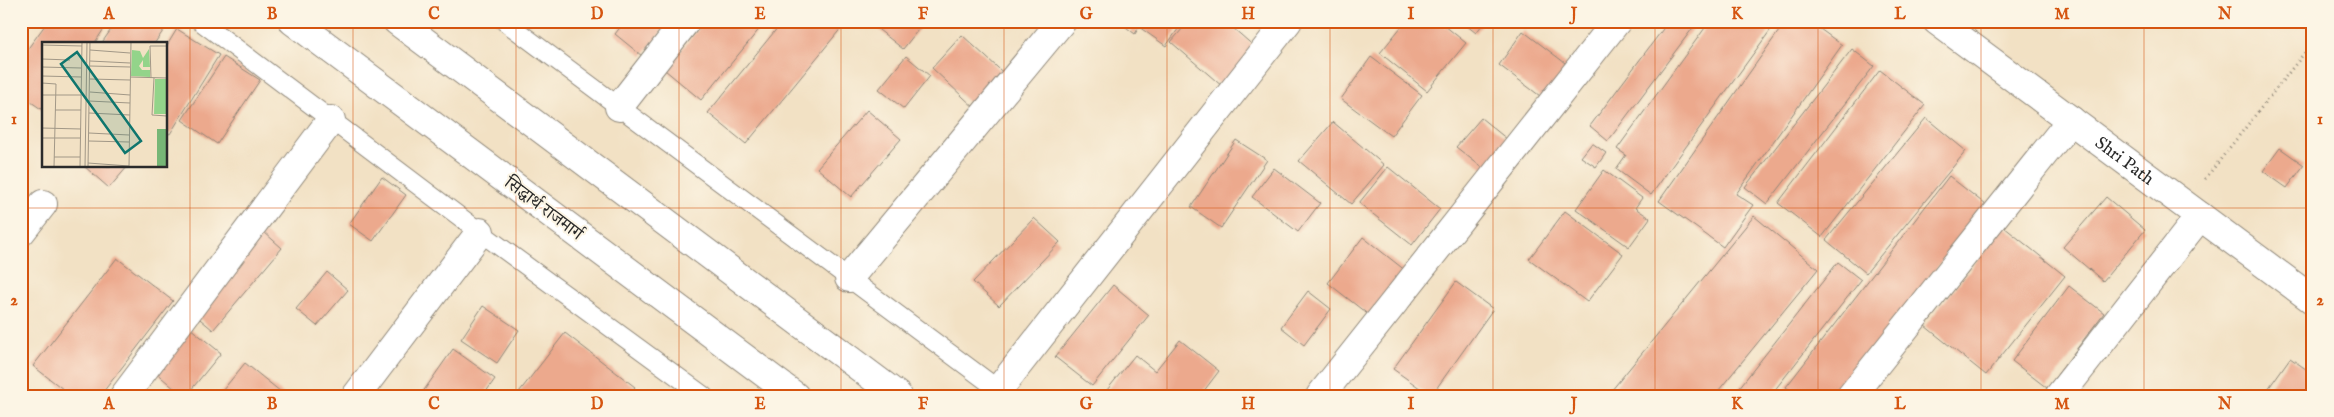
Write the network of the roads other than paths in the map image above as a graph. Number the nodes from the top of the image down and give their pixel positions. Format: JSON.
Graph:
{"nodes":[{"id":1,"x":200,"y":21,"type":"edge"},
{"id":2,"x":292,"y":21,"type":"edge"},
{"id":3,"x":397,"y":21,"type":"edge"},
{"id":4,"x":504,"y":21,"type":"edge"},
{"id":5,"x":686,"y":21,"type":"edge"},
{"id":6,"x":1062,"y":21,"type":"edge"},
{"id":7,"x":1288,"y":21,"type":"edge"},
{"id":8,"x":1616,"y":21,"type":"edge"},
{"id":9,"x":1937,"y":21,"type":"edge"},
{"id":10,"x":619,"y":107,"type":"junction"},
{"id":11,"x":331,"y":120,"type":"junction"},
{"id":12,"x":2071,"y":120,"type":"junction"},
{"id":13,"x":43,"y":204,"type":"dead end"},
{"id":14,"x":2192,"y":210,"type":"junction"},
{"id":15,"x":21,"y":232,"type":"edge"},
{"id":16,"x":480,"y":232,"type":"junction"},
{"id":17,"x":850,"y":278,"type":"junction"},
{"id":18,"x":2313,"y":300,"type":"edge"},
{"id":19,"x":1003,"y":393,"type":"edge"},
{"id":20,"x":124,"y":396,"type":"edge"},
{"id":21,"x":356,"y":396,"type":"edge"},
{"id":22,"x":704,"y":396,"type":"edge"},
{"id":23,"x":795,"y":396,"type":"edge"},
{"id":24,"x":898,"y":396,"type":"edge"},
{"id":25,"x":1320,"y":396,"type":"edge"},
{"id":26,"x":1850,"y":396,"type":"edge"},
{"id":27,"x":2059,"y":396,"type":"edge"}],
"edges":[{"from":1,"to":11,"type":"lane"},
{"from":2,"to":23,"type":"main road","name":"सिद्धार्थ राजमार्ग"},
{"from":3,"to":24,"type":"main road"},
{"from":4,"to":10,"type":"lane"},
{"from":5,"to":10,"type":"main road"},
{"from":6,"to":17,"type":"main road"},
{"from":7,"to":19,"type":"main road"},
{"from":8,"to":25,"type":"main road"},
{"from":9,"to":12,"type":"main road","name":"Shri Path"},
{"from":10,"to":17,"type":"lane"},
{"from":11,"to":16,"type":"lane"},
{"from":11,"to":20,"type":"main road"},
{"from":12,"to":14,"type":"main road","name":"Shri Path"},
{"from":12,"to":26,"type":"main road"},
{"from":13,"to":15,"type":"main road"},
{"from":14,"to":18,"type":"main road","name":"Shri Path"},
{"from":14,"to":27,"type":"main road"},
{"from":16,"to":21,"type":"main road"},
{"from":16,"to":22,"type":"lane"},
{"from":17,"to":19,"type":"lane"}]}
